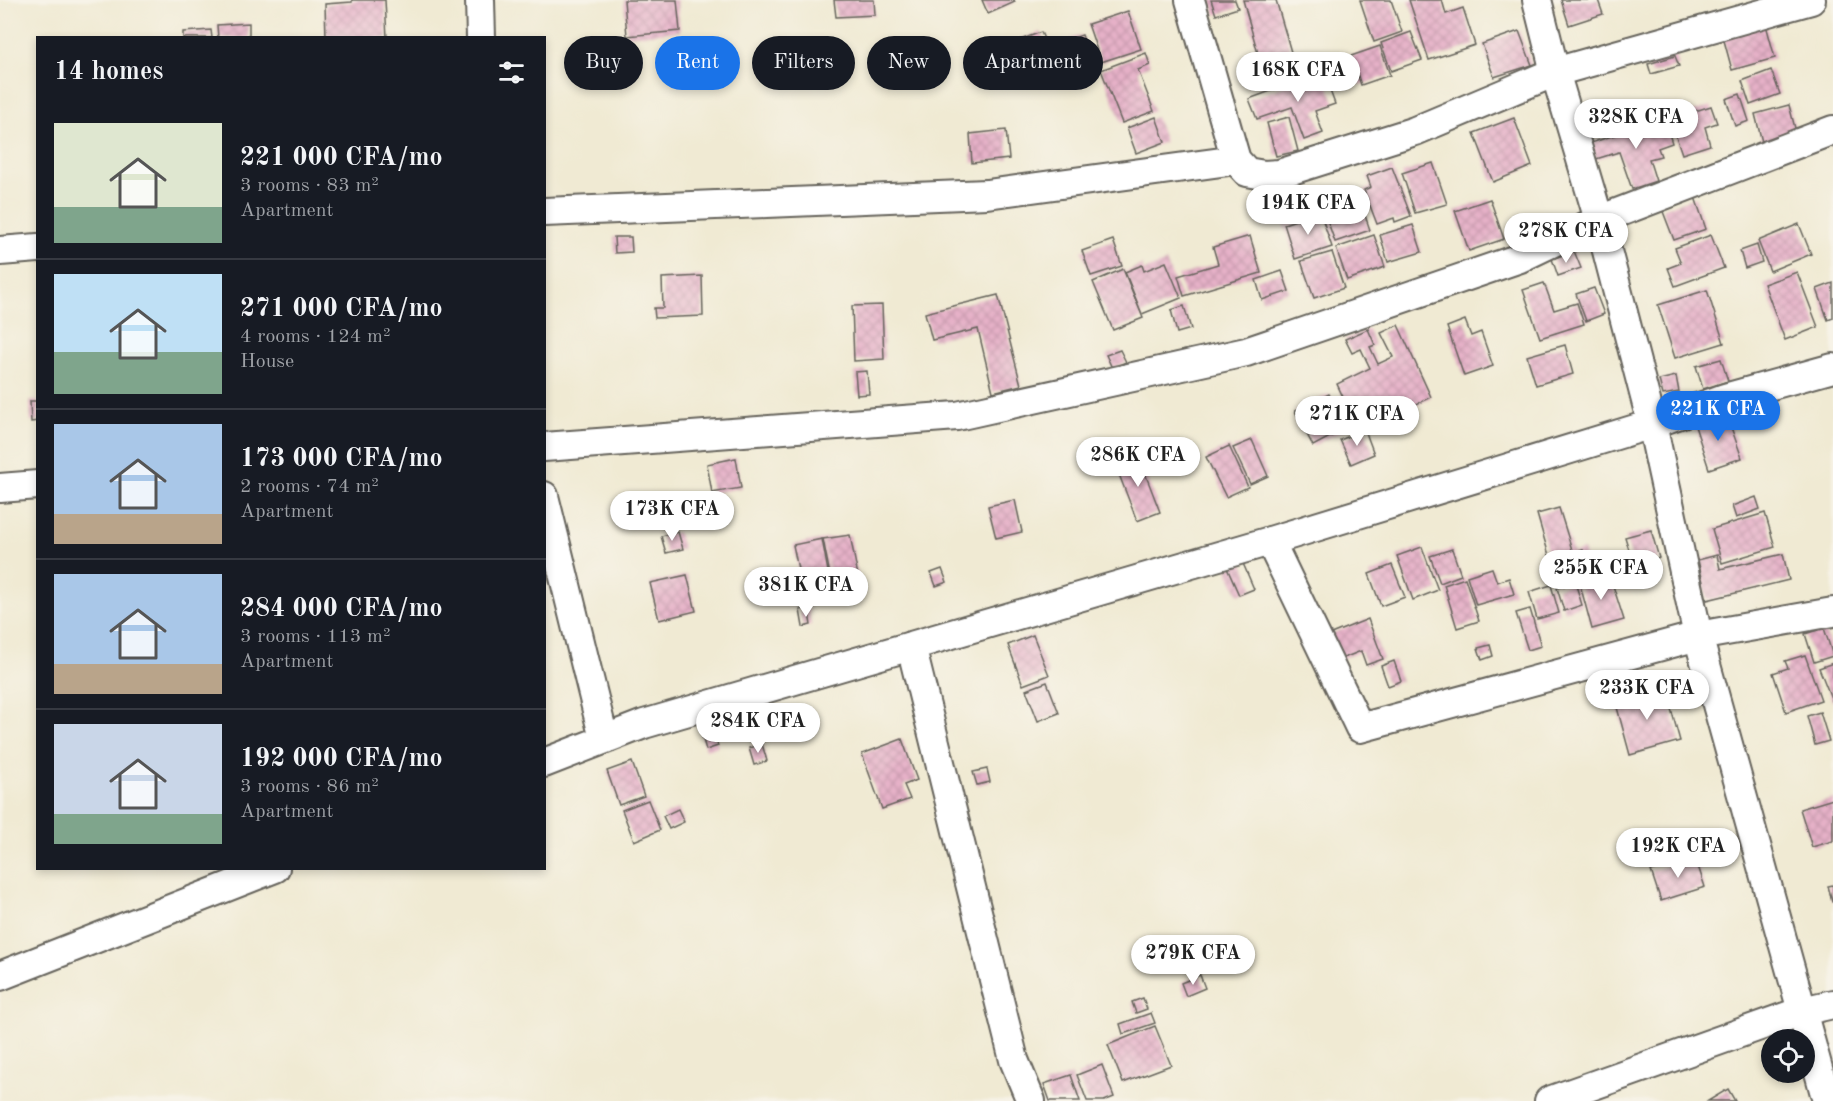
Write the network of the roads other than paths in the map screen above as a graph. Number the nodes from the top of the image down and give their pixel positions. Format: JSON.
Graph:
{"nodes":[{"id":1,"x":480,"y":0,"type":"edge"},
{"id":2,"x":1190,"y":0,"type":"edge"},
{"id":3,"x":1537,"y":0,"type":"edge"},
{"id":4,"x":1811,"y":0,"type":"edge"},
{"id":5,"x":481,"y":36,"type":"edge"},
{"id":6,"x":1555,"y":72,"type":"junction"},
{"id":7,"x":1833,"y":130,"type":"edge"},
{"id":8,"x":1236,"y":160,"type":"junction"},
{"id":9,"x":546,"y":212,"type":"edge"},
{"id":10,"x":1599,"y":220,"type":"junction"},
{"id":11,"x":36,"y":248,"type":"edge"},
{"id":12,"x":0,"y":251,"type":"edge"},
{"id":13,"x":1833,"y":368,"type":"edge"},
{"id":14,"x":1652,"y":424,"type":"junction"},
{"id":15,"x":546,"y":447,"type":"edge"},
{"id":16,"x":36,"y":485,"type":"edge"},
{"id":17,"x":0,"y":488,"type":"edge"},
{"id":18,"x":546,"y":504,"type":"edge"},
{"id":19,"x":1270,"y":541,"type":"junction"},
{"id":20,"x":1833,"y":612,"type":"edge"},
{"id":21,"x":1698,"y":636,"type":"junction"},
{"id":22,"x":911,"y":646,"type":"junction"},
{"id":23,"x":604,"y":739,"type":"junction"},
{"id":24,"x":546,"y":762,"type":"edge"},
{"id":25,"x":270,"y":870,"type":"edge"},
{"id":26,"x":0,"y":976,"type":"edge"},
{"id":27,"x":1833,"y":1004,"type":"edge"},
{"id":28,"x":1802,"y":1011,"type":"junction"},
{"id":29,"x":1031,"y":1101,"type":"edge"},
{"id":30,"x":1549,"y":1101,"type":"edge"},
{"id":31,"x":1827,"y":1101,"type":"edge"}],
"edges":[{"from":1,"to":5,"type":"street"},
{"from":2,"to":8,"type":"street"},
{"from":3,"to":6,"type":"street"},
{"from":4,"to":6,"type":"street"},
{"from":6,"to":8,"type":"street"},
{"from":6,"to":10,"type":"street"},
{"from":7,"to":10,"type":"street"},
{"from":8,"to":9,"type":"street"},
{"from":10,"to":14,"type":"street"},
{"from":10,"to":15,"type":"street"},
{"from":11,"to":12,"type":"street"},
{"from":13,"to":14,"type":"street"},
{"from":14,"to":19,"type":"street"},
{"from":14,"to":21,"type":"street"},
{"from":16,"to":17,"type":"street"},
{"from":18,"to":23,"type":"street"},
{"from":19,"to":21,"type":"street"},
{"from":19,"to":22,"type":"street"},
{"from":20,"to":21,"type":"street"},
{"from":21,"to":28,"type":"street"},
{"from":22,"to":23,"type":"street"},
{"from":22,"to":29,"type":"street"},
{"from":23,"to":24,"type":"street"},
{"from":25,"to":26,"type":"street"},
{"from":27,"to":28,"type":"street"},
{"from":28,"to":30,"type":"street"},
{"from":28,"to":31,"type":"street"}]}
